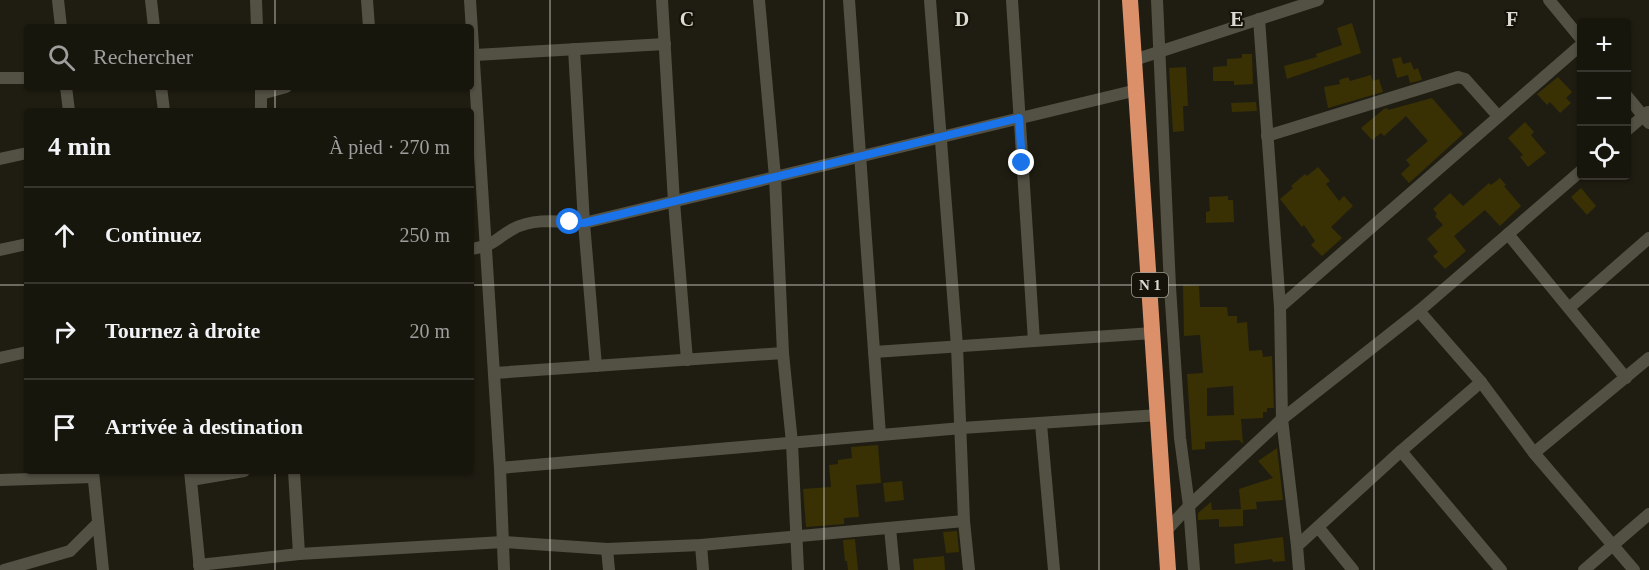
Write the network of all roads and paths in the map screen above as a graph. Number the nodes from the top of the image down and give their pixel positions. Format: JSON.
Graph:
{"nodes":[{"id":1,"x":58,"y":0,"type":"edge"},
{"id":2,"x":151,"y":0,"type":"edge"},
{"id":3,"x":256,"y":0,"type":"edge"},
{"id":4,"x":367,"y":0,"type":"edge"},
{"id":5,"x":470,"y":0,"type":"edge"},
{"id":6,"x":662,"y":0,"type":"edge"},
{"id":7,"x":759,"y":0,"type":"edge"},
{"id":8,"x":849,"y":0,"type":"edge"},
{"id":9,"x":930,"y":0,"type":"edge"},
{"id":10,"x":1011,"y":0,"type":"edge"},
{"id":11,"x":1130,"y":0,"type":"edge"},
{"id":12,"x":1157,"y":0,"type":"edge"},
{"id":13,"x":1318,"y":0,"type":"edge"},
{"id":14,"x":1549,"y":0,"type":"edge"},
{"id":15,"x":1259,"y":19,"type":"junction"},
{"id":16,"x":61,"y":24,"type":"edge"},
{"id":17,"x":154,"y":24,"type":"edge"},
{"id":18,"x":257,"y":24,"type":"edge"},
{"id":19,"x":369,"y":24,"type":"edge"},
{"id":20,"x":471,"y":24,"type":"edge"},
{"id":21,"x":1577,"y":37,"type":"edge"},
{"id":22,"x":665,"y":44,"type":"junction"},
{"id":23,"x":1577,"y":46,"type":"edge"},
{"id":24,"x":574,"y":49,"type":"junction"},
{"id":25,"x":474,"y":50,"type":"edge"},
{"id":26,"x":1160,"y":52,"type":"junction"},
{"id":27,"x":475,"y":55,"type":"junction"},
{"id":28,"x":1134,"y":60,"type":"junction"},
{"id":29,"x":0,"y":78,"type":"edge"},
{"id":30,"x":24,"y":78,"type":"edge"},
{"id":31,"x":66,"y":90,"type":"edge"},
{"id":32,"x":161,"y":90,"type":"edge"},
{"id":33,"x":1137,"y":90,"type":"junction"},
{"id":34,"x":261,"y":91,"type":"edge"},
{"id":35,"x":1631,"y":100,"type":"edge"},
{"id":36,"x":69,"y":108,"type":"edge"},
{"id":37,"x":164,"y":108,"type":"edge"},
{"id":38,"x":261,"y":108,"type":"edge"},
{"id":39,"x":1498,"y":116,"type":"junction"},
{"id":40,"x":1647,"y":116,"type":"edge"},
{"id":41,"x":1019,"y":118,"type":"junction"},
{"id":42,"x":1631,"y":127,"type":"edge"},
{"id":43,"x":476,"y":134,"type":"edge"},
{"id":44,"x":1267,"y":136,"type":"junction"},
{"id":45,"x":940,"y":137,"type":"junction"},
{"id":46,"x":24,"y":154,"type":"edge"},
{"id":47,"x":859,"y":157,"type":"junction"},
{"id":48,"x":0,"y":159,"type":"edge"},
{"id":49,"x":1577,"y":174,"type":"edge"},
{"id":50,"x":775,"y":177,"type":"junction"},
{"id":51,"x":674,"y":202,"type":"junction"},
{"id":52,"x":584,"y":223,"type":"junction"},
{"id":53,"x":1508,"y":234,"type":"junction"},
{"id":54,"x":1649,"y":238,"type":"edge"},
{"id":55,"x":24,"y":245,"type":"edge"},
{"id":56,"x":487,"y":247,"type":"junction"},
{"id":57,"x":474,"y":249,"type":"edge"},
{"id":58,"x":0,"y":250,"type":"edge"},
{"id":59,"x":1280,"y":307,"type":"junction"},
{"id":60,"x":1569,"y":308,"type":"junction"},
{"id":61,"x":1419,"y":311,"type":"junction"},
{"id":62,"x":1153,"y":333,"type":"junction"},
{"id":63,"x":1034,"y":340,"type":"junction"},
{"id":64,"x":957,"y":346,"type":"junction"},
{"id":65,"x":783,"y":352,"type":"junction"},
{"id":66,"x":874,"y":352,"type":"junction"},
{"id":67,"x":24,"y":353,"type":"edge"},
{"id":68,"x":0,"y":358,"type":"edge"},
{"id":69,"x":1649,"y":358,"type":"edge"},
{"id":70,"x":687,"y":360,"type":"junction"},
{"id":71,"x":596,"y":366,"type":"junction"},
{"id":72,"x":494,"y":373,"type":"junction"},
{"id":73,"x":1626,"y":378,"type":"junction"},
{"id":74,"x":1481,"y":382,"type":"junction"},
{"id":75,"x":1159,"y":415,"type":"junction"},
{"id":76,"x":1282,"y":419,"type":"junction"},
{"id":77,"x":1041,"y":424,"type":"junction"},
{"id":78,"x":962,"y":428,"type":"junction"},
{"id":79,"x":880,"y":435,"type":"junction"},
{"id":80,"x":792,"y":443,"type":"junction"},
{"id":81,"x":1401,"y":451,"type":"junction"},
{"id":82,"x":1534,"y":453,"type":"junction"},
{"id":83,"x":501,"y":468,"type":"junction"},
{"id":84,"x":93,"y":474,"type":"edge"},
{"id":85,"x":294,"y":474,"type":"edge"},
{"id":86,"x":191,"y":475,"type":"edge"},
{"id":87,"x":0,"y":480,"type":"edge"},
{"id":88,"x":1189,"y":506,"type":"junction"},
{"id":89,"x":1649,"y":514,"type":"edge"},
{"id":90,"x":964,"y":521,"type":"junction"},
{"id":91,"x":97,"y":524,"type":"junction"},
{"id":92,"x":1318,"y":527,"type":"junction"},
{"id":93,"x":890,"y":528,"type":"junction"},
{"id":94,"x":1165,"y":532,"type":"junction"},
{"id":95,"x":796,"y":536,"type":"junction"},
{"id":96,"x":503,"y":542,"type":"junction"},
{"id":97,"x":701,"y":544,"type":"junction"},
{"id":98,"x":1612,"y":545,"type":"junction"},
{"id":99,"x":1297,"y":546,"type":"junction"},
{"id":100,"x":607,"y":549,"type":"junction"},
{"id":101,"x":299,"y":554,"type":"junction"},
{"id":102,"x":53,"y":556,"type":"junction"},
{"id":103,"x":200,"y":568,"type":"edge"},
{"id":104,"x":4,"y":570,"type":"edge"},
{"id":105,"x":44,"y":570,"type":"edge"},
{"id":106,"x":103,"y":570,"type":"edge"},
{"id":107,"x":504,"y":570,"type":"edge"},
{"id":108,"x":609,"y":570,"type":"edge"},
{"id":109,"x":703,"y":570,"type":"edge"},
{"id":110,"x":798,"y":570,"type":"edge"},
{"id":111,"x":894,"y":570,"type":"edge"},
{"id":112,"x":969,"y":570,"type":"edge"},
{"id":113,"x":1054,"y":570,"type":"edge"},
{"id":114,"x":1168,"y":570,"type":"edge"},
{"id":115,"x":1194,"y":570,"type":"edge"},
{"id":116,"x":1299,"y":570,"type":"edge"},
{"id":117,"x":1353,"y":570,"type":"edge"},
{"id":118,"x":1501,"y":570,"type":"edge"},
{"id":119,"x":1584,"y":570,"type":"edge"},
{"id":120,"x":1634,"y":570,"type":"edge"}],
"edges":[{"from":1,"to":16,"type":"street"},
{"from":2,"to":17,"type":"street"},
{"from":3,"to":18,"type":"street"},
{"from":4,"to":19,"type":"street"},
{"from":5,"to":20,"type":"street"},
{"from":6,"to":22,"type":"street"},
{"from":7,"to":50,"type":"street"},
{"from":8,"to":47,"type":"street"},
{"from":9,"to":45,"type":"street"},
{"from":10,"to":41,"type":"street"},
{"from":11,"to":28,"type":"highway","number":"N 1"},
{"from":12,"to":26,"type":"street"},
{"from":13,"to":15,"type":"street"},
{"from":14,"to":21,"type":"street"},
{"from":15,"to":26,"type":"street"},
{"from":15,"to":44,"type":"street"},
{"from":22,"to":24,"type":"street"},
{"from":22,"to":51,"type":"street"},
{"from":23,"to":39,"type":"street"},
{"from":24,"to":27,"type":"street"},
{"from":24,"to":52,"type":"street"},
{"from":25,"to":27,"type":"street"},
{"from":26,"to":28,"type":"street"},
{"from":26,"to":88,"type":"street"},
{"from":27,"to":43,"type":"street"},
{"from":28,"to":33,"type":"highway","number":"N 1"},
{"from":29,"to":30,"type":"street"},
{"from":31,"to":36,"type":"street"},
{"from":32,"to":37,"type":"street"},
{"from":33,"to":41,"type":"street"},
{"from":33,"to":62,"type":"highway","number":"N 1"},
{"from":34,"to":38,"type":"street"},
{"from":35,"to":40,"type":"street"},
{"from":39,"to":44,"type":"street"},
{"from":39,"to":59,"type":"street"},
{"from":40,"to":42,"type":"street"},
{"from":41,"to":45,"type":"street"},
{"from":41,"to":63,"type":"street"},
{"from":43,"to":56,"type":"street"},
{"from":44,"to":59,"type":"street"},
{"from":45,"to":47,"type":"street"},
{"from":45,"to":64,"type":"street"},
{"from":46,"to":48,"type":"street"},
{"from":47,"to":50,"type":"street"},
{"from":47,"to":66,"type":"street"},
{"from":49,"to":53,"type":"street"},
{"from":50,"to":51,"type":"street"},
{"from":50,"to":65,"type":"street"},
{"from":51,"to":52,"type":"street"},
{"from":51,"to":70,"type":"street"},
{"from":52,"to":56,"type":"street"},
{"from":52,"to":71,"type":"street"},
{"from":53,"to":60,"type":"street"},
{"from":53,"to":61,"type":"street"},
{"from":54,"to":60,"type":"street"},
{"from":55,"to":58,"type":"street"},
{"from":56,"to":57,"type":"street"},
{"from":56,"to":72,"type":"street"},
{"from":59,"to":76,"type":"street"},
{"from":60,"to":73,"type":"street"},
{"from":61,"to":74,"type":"street"},
{"from":61,"to":76,"type":"street"},
{"from":62,"to":63,"type":"street"},
{"from":62,"to":75,"type":"highway","number":"N 1"},
{"from":63,"to":64,"type":"street"},
{"from":64,"to":66,"type":"street"},
{"from":64,"to":78,"type":"street"},
{"from":65,"to":70,"type":"street"},
{"from":65,"to":80,"type":"street"},
{"from":66,"to":79,"type":"street"},
{"from":67,"to":68,"type":"street"},
{"from":69,"to":73,"type":"street"},
{"from":70,"to":71,"type":"street"},
{"from":71,"to":72,"type":"street"},
{"from":72,"to":83,"type":"street"},
{"from":73,"to":82,"type":"street"},
{"from":74,"to":81,"type":"street"},
{"from":74,"to":82,"type":"street"},
{"from":75,"to":77,"type":"street"},
{"from":75,"to":94,"type":"highway","number":"N 1"},
{"from":76,"to":88,"type":"street"},
{"from":76,"to":99,"type":"street"},
{"from":77,"to":78,"type":"street"},
{"from":77,"to":113,"type":"street"},
{"from":78,"to":79,"type":"street"},
{"from":78,"to":90,"type":"street"},
{"from":79,"to":80,"type":"street"},
{"from":80,"to":83,"type":"street"},
{"from":80,"to":95,"type":"street"},
{"from":81,"to":92,"type":"street"},
{"from":81,"to":118,"type":"street"},
{"from":82,"to":98,"type":"street"},
{"from":83,"to":96,"type":"street"},
{"from":84,"to":87,"type":"street"},
{"from":84,"to":91,"type":"street"},
{"from":85,"to":101,"type":"street"},
{"from":86,"to":103,"type":"street"},
{"from":88,"to":94,"type":"street"},
{"from":88,"to":115,"type":"street"},
{"from":89,"to":98,"type":"street"},
{"from":90,"to":93,"type":"street"},
{"from":90,"to":112,"type":"street"},
{"from":91,"to":102,"type":"street"},
{"from":91,"to":106,"type":"street"},
{"from":92,"to":99,"type":"street"},
{"from":92,"to":117,"type":"street"},
{"from":93,"to":95,"type":"street"},
{"from":93,"to":111,"type":"street"},
{"from":94,"to":114,"type":"highway","number":"N 1"},
{"from":95,"to":97,"type":"street"},
{"from":95,"to":110,"type":"street"},
{"from":96,"to":100,"type":"street"},
{"from":96,"to":101,"type":"street"},
{"from":96,"to":107,"type":"street"},
{"from":97,"to":100,"type":"street"},
{"from":97,"to":109,"type":"street"},
{"from":98,"to":119,"type":"street"},
{"from":98,"to":120,"type":"street"},
{"from":99,"to":116,"type":"street"},
{"from":100,"to":108,"type":"street"},
{"from":101,"to":103,"type":"street"},
{"from":102,"to":104,"type":"street"},
{"from":102,"to":105,"type":"street"}]}
